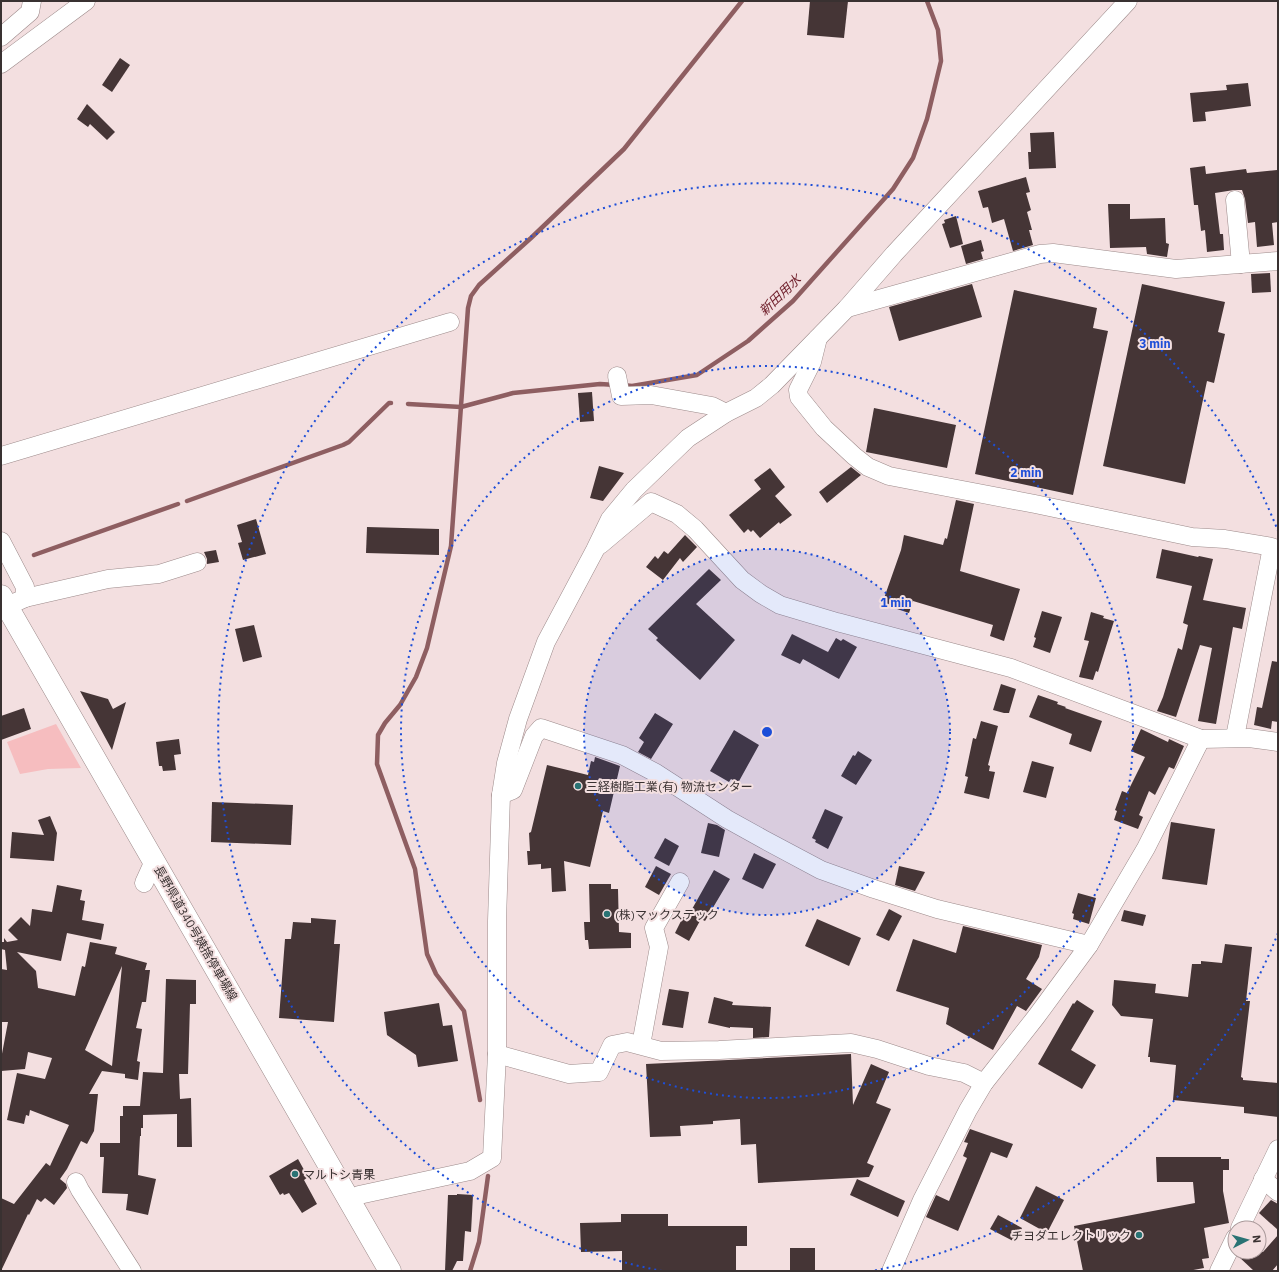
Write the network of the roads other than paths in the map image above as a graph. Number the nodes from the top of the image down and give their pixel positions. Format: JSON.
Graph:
{"nodes":[{"id":1,"x":32,"y":1,"type":"edge"},
{"id":2,"x":86,"y":1,"type":"edge"},
{"id":3,"x":1128,"y":1,"type":"edge"},
{"id":4,"x":1,"y":36,"type":"edge"},
{"id":5,"x":1,"y":64,"type":"edge"},
{"id":6,"x":1235,"y":200,"type":"dead end"},
{"id":7,"x":1278,"y":261,"type":"edge"},
{"id":8,"x":1242,"y":264,"type":"junction"},
{"id":9,"x":847,"y":308,"type":"junction"},
{"id":10,"x":450,"y":322,"type":"dead end"},
{"id":11,"x":818,"y":338,"type":"junction"},
{"id":12,"x":617,"y":376,"type":"dead end"},
{"id":13,"x":726,"y":413,"type":"junction"},
{"id":14,"x":1,"y":456,"type":"edge"},
{"id":15,"x":1,"y":541,"type":"edge"},
{"id":16,"x":595,"y":550,"type":"junction"},
{"id":17,"x":197,"y":562,"type":"dead end"},
{"id":18,"x":9,"y":603,"type":"edge"},
{"id":19,"x":1235,"y":737,"type":"junction"},
{"id":20,"x":1201,"y":739,"type":"junction"},
{"id":21,"x":1278,"y":742,"type":"edge"},
{"id":22,"x":501,"y":795,"type":"junction"},
{"id":23,"x":154,"y":861,"type":"junction"},
{"id":24,"x":680,"y":882,"type":"dead end"},
{"id":25,"x":144,"y":883,"type":"dead end"},
{"id":26,"x":1089,"y":945,"type":"junction"},
{"id":27,"x":641,"y":1045,"type":"junction"},
{"id":28,"x":497,"y":1054,"type":"junction"},
{"id":29,"x":984,"y":1083,"type":"junction"},
{"id":30,"x":1278,"y":1149,"type":"edge"},
{"id":31,"x":1263,"y":1179,"type":"junction"},
{"id":32,"x":76,"y":1182,"type":"dead end"},
{"id":33,"x":1278,"y":1192,"type":"edge"},
{"id":34,"x":350,"y":1201,"type":"junction"},
{"id":35,"x":1244,"y":1220,"type":"edge"},
{"id":36,"x":1227,"y":1258,"type":"edge"},
{"id":37,"x":1222,"y":1270,"type":"edge"},
{"id":38,"x":132,"y":1271,"type":"edge"},
{"id":39,"x":390,"y":1271,"type":"edge"},
{"id":40,"x":891,"y":1271,"type":"edge"}],
"edges":[{"from":1,"to":4,"type":"street"},
{"from":2,"to":5,"type":"street"},
{"from":3,"to":9,"type":"street"},
{"from":6,"to":8,"type":"street"},
{"from":7,"to":8,"type":"street"},
{"from":8,"to":9,"type":"street"},
{"from":9,"to":11,"type":"street"},
{"from":10,"to":14,"type":"street"},
{"from":11,"to":13,"type":"street"},
{"from":11,"to":19,"type":"street"},
{"from":12,"to":13,"type":"street"},
{"from":13,"to":16,"type":"street"},
{"from":15,"to":18,"type":"street"},
{"from":16,"to":20,"type":"street"},
{"from":16,"to":22,"type":"street"},
{"from":17,"to":18,"type":"street"},
{"from":18,"to":23,"type":"main road","name":"長野県道340号姨捨停車場線"},
{"from":19,"to":20,"type":"street"},
{"from":19,"to":21,"type":"street"},
{"from":20,"to":26,"type":"street"},
{"from":22,"to":26,"type":"street"},
{"from":22,"to":28,"type":"street"},
{"from":23,"to":25,"type":"street"},
{"from":23,"to":34,"type":"main road","name":"長野県道340号姨捨停車場線"},
{"from":24,"to":27,"type":"street"},
{"from":26,"to":29,"type":"street"},
{"from":27,"to":28,"type":"street"},
{"from":27,"to":29,"type":"street"},
{"from":28,"to":34,"type":"street"},
{"from":29,"to":40,"type":"street"},
{"from":30,"to":31,"type":"street"},
{"from":31,"to":33,"type":"street"},
{"from":31,"to":35,"type":"street"},
{"from":32,"to":38,"type":"street"},
{"from":34,"to":39,"type":"main road","name":"長野県道340号姨捨停車場線"},
{"from":36,"to":37,"type":"street"}]}
